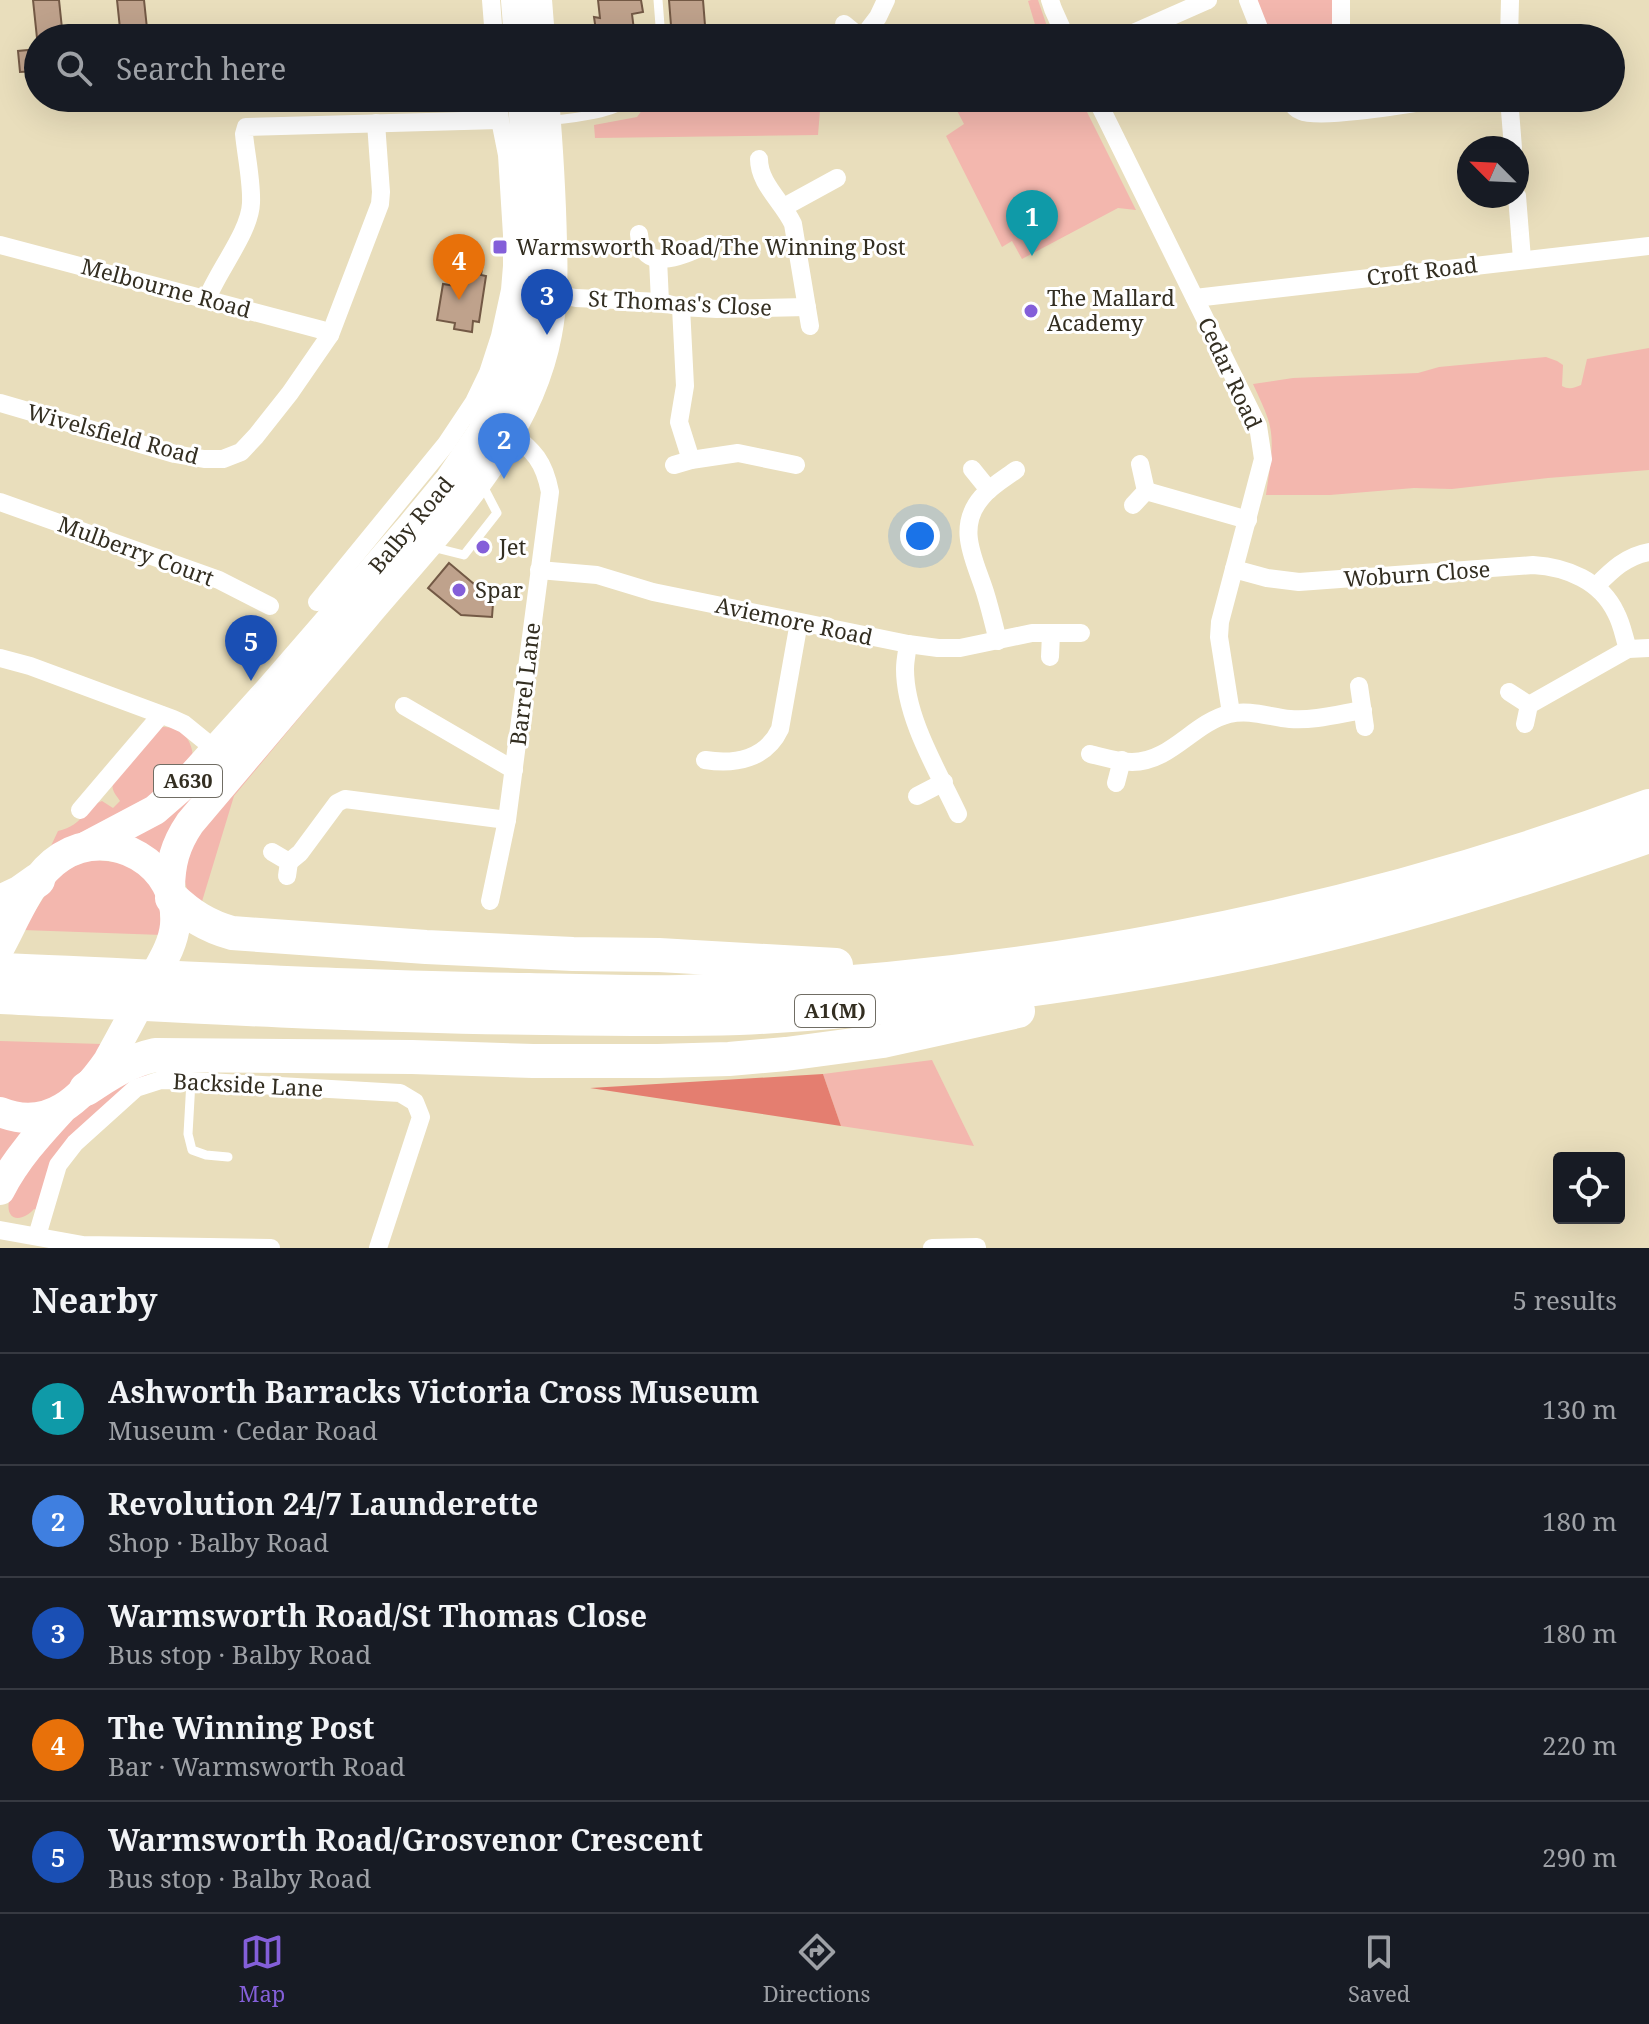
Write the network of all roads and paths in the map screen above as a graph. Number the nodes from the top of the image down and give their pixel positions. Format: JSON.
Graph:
{"nodes":[{"id":1,"x":491,"y":0,"type":"edge"},
{"id":2,"x":516,"y":0,"type":"edge"},
{"id":3,"x":537,"y":0,"type":"edge"},
{"id":4,"x":658,"y":0,"type":"edge"},
{"id":5,"x":886,"y":0,"type":"edge"},
{"id":6,"x":1050,"y":0,"type":"edge"},
{"id":7,"x":1208,"y":0,"type":"edge"},
{"id":8,"x":1248,"y":0,"type":"edge"},
{"id":9,"x":1341,"y":0,"type":"edge"},
{"id":10,"x":1510,"y":0,"type":"edge"},
{"id":11,"x":493,"y":24,"type":"edge"},
{"id":12,"x":518,"y":24,"type":"edge"},
{"id":13,"x":539,"y":24,"type":"edge"},
{"id":14,"x":660,"y":24,"type":"edge"},
{"id":15,"x":873,"y":24,"type":"edge"},
{"id":16,"x":1060,"y":24,"type":"edge"},
{"id":17,"x":1154,"y":24,"type":"edge"},
{"id":18,"x":1257,"y":24,"type":"edge"},
{"id":19,"x":1341,"y":24,"type":"edge"},
{"id":20,"x":1509,"y":24,"type":"edge"},
{"id":21,"x":499,"y":112,"type":"edge"},
{"id":22,"x":524,"y":112,"type":"edge"},
{"id":23,"x":545,"y":112,"type":"edge"},
{"id":24,"x":1103,"y":112,"type":"edge"},
{"id":25,"x":1510,"y":112,"type":"edge"},
{"id":26,"x":500,"y":120,"type":"junction"},
{"id":27,"x":376,"y":123,"type":"junction"},
{"id":28,"x":1512,"y":136,"type":"edge"},
{"id":29,"x":759,"y":159,"type":"dead end"},
{"id":30,"x":837,"y":178,"type":"dead end"},
{"id":31,"x":784,"y":207,"type":"junction"},
{"id":32,"x":1518,"y":208,"type":"edge"},
{"id":33,"x":639,"y":234,"type":"dead end"},
{"id":34,"x":709,"y":244,"type":"dead end"},
{"id":35,"x":0,"y":245,"type":"edge"},
{"id":36,"x":1649,"y":246,"type":"edge"},
{"id":37,"x":658,"y":259,"type":"junction"},
{"id":38,"x":1522,"y":259,"type":"junction"},
{"id":39,"x":553,"y":294,"type":"junction"},
{"id":40,"x":1195,"y":298,"type":"junction"},
{"id":41,"x":207,"y":299,"type":"junction"},
{"id":42,"x":660,"y":302,"type":"junction"},
{"id":43,"x":681,"y":307,"type":"junction"},
{"id":44,"x":330,"y":335,"type":"junction"},
{"id":45,"x":0,"y":403,"type":"edge"},
{"id":46,"x":510,"y":432,"type":"junction"},
{"id":47,"x":1140,"y":464,"type":"dead end"},
{"id":48,"x":796,"y":465,"type":"dead end"},
{"id":49,"x":972,"y":469,"type":"dead end"},
{"id":50,"x":1016,"y":470,"type":"dead end"},
{"id":51,"x":989,"y":490,"type":"junction"},
{"id":52,"x":1146,"y":491,"type":"junction"},
{"id":53,"x":0,"y":502,"type":"edge"},
{"id":54,"x":1133,"y":505,"type":"dead end"},
{"id":55,"x":1248,"y":520,"type":"junction"},
{"id":56,"x":1649,"y":552,"type":"edge"},
{"id":57,"x":1234,"y":569,"type":"junction"},
{"id":58,"x":539,"y":570,"type":"junction"},
{"id":59,"x":1596,"y":586,"type":"junction"},
{"id":60,"x":317,"y":602,"type":"dead end"},
{"id":61,"x":270,"y":606,"type":"dead end"},
{"id":62,"x":799,"y":622,"type":"junction"},
{"id":63,"x":1051,"y":633,"type":"junction"},
{"id":64,"x":1081,"y":633,"type":"dead end"},
{"id":65,"x":998,"y":641,"type":"junction"},
{"id":66,"x":908,"y":644,"type":"junction"},
{"id":67,"x":1649,"y":648,"type":"edge"},
{"id":68,"x":1628,"y":649,"type":"junction"},
{"id":69,"x":1050,"y":657,"type":"dead end"},
{"id":70,"x":0,"y":658,"type":"edge"},
{"id":71,"x":1359,"y":686,"type":"dead end"},
{"id":72,"x":1509,"y":692,"type":"dead end"},
{"id":73,"x":404,"y":706,"type":"dead end"},
{"id":74,"x":1231,"y":713,"type":"junction"},
{"id":75,"x":161,"y":715,"type":"junction"},
{"id":76,"x":216,"y":750,"type":"junction"},
{"id":77,"x":1090,"y":754,"type":"dead end"},
{"id":78,"x":705,"y":760,"type":"dead end"},
{"id":79,"x":1122,"y":760,"type":"junction"},
{"id":80,"x":514,"y":770,"type":"junction"},
{"id":81,"x":944,"y":782,"type":"junction"},
{"id":82,"x":1116,"y":783,"type":"dead end"},
{"id":83,"x":917,"y":796,"type":"dead end"},
{"id":84,"x":1649,"y":806,"type":"edge"},
{"id":85,"x":80,"y":810,"type":"dead end"},
{"id":86,"x":958,"y":814,"type":"dead end"},
{"id":87,"x":507,"y":820,"type":"junction"},
{"id":88,"x":1649,"y":836,"type":"edge"},
{"id":89,"x":87,"y":846,"type":"junction"},
{"id":90,"x":272,"y":852,"type":"dead end"},
{"id":91,"x":38,"y":880,"type":"joint"},
{"id":92,"x":171,"y":894,"type":"junction"},
{"id":93,"x":490,"y":901,"type":"dead end"},
{"id":94,"x":3,"y":926,"type":"edge"},
{"id":95,"x":1218,"y":944,"type":"junction"},
{"id":96,"x":0,"y":970,"type":"edge"},
{"id":97,"x":0,"y":997,"type":"edge"},
{"id":98,"x":191,"y":1081,"type":"junction"},
{"id":99,"x":73,"y":1099,"type":"junction"},
{"id":100,"x":0,"y":1112,"type":"edge"},
{"id":101,"x":228,"y":1157,"type":"dead end"},
{"id":102,"x":0,"y":1190,"type":"edge"},
{"id":103,"x":0,"y":1230,"type":"edge"},
{"id":104,"x":37,"y":1236,"type":"junction"},
{"id":105,"x":977,"y":1247,"type":"edge"},
{"id":106,"x":271,"y":1248,"type":"edge"},
{"id":107,"x":378,"y":1248,"type":"edge"},
{"id":108,"x":932,"y":1248,"type":"edge"}],
"edges":[{"from":1,"to":11,"type":"street"},
{"from":2,"to":12,"type":"main road"},
{"from":3,"to":13,"type":"main road"},
{"from":4,"to":14,"type":"lane"},
{"from":5,"to":15,"type":"street"},
{"from":6,"to":16,"type":"street"},
{"from":7,"to":17,"type":"street"},
{"from":8,"to":18,"type":"street"},
{"from":9,"to":19,"type":"street"},
{"from":10,"to":20,"type":"street"},
{"from":21,"to":26,"type":"street"},
{"from":22,"to":76,"type":"main road","name":"Balby Road","number":"A630"},
{"from":23,"to":39,"type":"main road","name":"Balby Road","number":"A630"},
{"from":24,"to":40,"type":"street","name":"Cedar Road"},
{"from":25,"to":28,"type":"street"},
{"from":26,"to":27,"type":"street"},
{"from":26,"to":60,"type":"street"},
{"from":27,"to":41,"type":"street"},
{"from":27,"to":44,"type":"street","name":"Wivelsfield Road"},
{"from":29,"to":31,"type":"street","name":"St Thomas's Close"},
{"from":30,"to":31,"type":"street"},
{"from":31,"to":43,"type":"street","name":"St Thomas's Close"},
{"from":32,"to":38,"type":"street"},
{"from":33,"to":37,"type":"street"},
{"from":34,"to":37,"type":"street"},
{"from":35,"to":41,"type":"street","name":"Melbourne Road"},
{"from":36,"to":38,"type":"street","name":"Croft Road"},
{"from":37,"to":42,"type":"street"},
{"from":38,"to":40,"type":"street","name":"Croft Road"},
{"from":39,"to":42,"type":"street","name":"St Thomas's Close"},
{"from":39,"to":46,"type":"main road","name":"Balby Road","number":"A630"},
{"from":40,"to":55,"type":"street","name":"Cedar Road"},
{"from":41,"to":44,"type":"street","name":"Melbourne Road"},
{"from":42,"to":43,"type":"street","name":"St Thomas's Close"},
{"from":43,"to":48,"type":"street"},
{"from":44,"to":45,"type":"street","name":"Wivelsfield Road"},
{"from":46,"to":58,"type":"street","name":"Barrel Lane"},
{"from":46,"to":92,"type":"main road","name":"Balby Road","number":"A630"},
{"from":47,"to":52,"type":"street"},
{"from":49,"to":51,"type":"street"},
{"from":50,"to":51,"type":"street"},
{"from":51,"to":65,"type":"street"},
{"from":52,"to":54,"type":"street"},
{"from":52,"to":55,"type":"street"},
{"from":53,"to":61,"type":"street","name":"Mulberry Court"},
{"from":55,"to":57,"type":"street","name":"Cedar Road"},
{"from":56,"to":59,"type":"street"},
{"from":57,"to":59,"type":"street","name":"Woburn Close"},
{"from":57,"to":74,"type":"street","name":"Cedar Road"},
{"from":58,"to":62,"type":"street","name":"Aviemore Road"},
{"from":58,"to":80,"type":"street","name":"Barrel Lane"},
{"from":59,"to":68,"type":"street","name":"Woburn Close"},
{"from":62,"to":66,"type":"street","name":"Aviemore Road"},
{"from":62,"to":78,"type":"street"},
{"from":63,"to":64,"type":"street","name":"Aviemore Road"},
{"from":63,"to":65,"type":"street","name":"Aviemore Road"},
{"from":63,"to":69,"type":"street"},
{"from":65,"to":66,"type":"street","name":"Aviemore Road"},
{"from":66,"to":81,"type":"street"},
{"from":67,"to":68,"type":"street"},
{"from":68,"to":72,"type":"street"},
{"from":70,"to":75,"type":"street"},
{"from":71,"to":74,"type":"street"},
{"from":73,"to":80,"type":"street"},
{"from":74,"to":79,"type":"street"},
{"from":75,"to":76,"type":"street"},
{"from":75,"to":85,"type":"street"},
{"from":76,"to":89,"type":"main road","name":"Balby Road","number":"A630"},
{"from":77,"to":79,"type":"street"},
{"from":79,"to":82,"type":"street"},
{"from":80,"to":87,"type":"street","name":"Barrel Lane"},
{"from":81,"to":83,"type":"street"},
{"from":81,"to":86,"type":"street"},
{"from":84,"to":95,"type":"highway","number":"A1(M)"},
{"from":87,"to":90,"type":"street"},
{"from":87,"to":93,"type":"street","name":"Barrel Lane"},
{"from":88,"to":95,"type":"highway","number":"A1(M)"},
{"from":89,"to":91,"type":"main road","name":"Balby Road"},
{"from":89,"to":92,"type":"main road"},
{"from":91,"to":94,"type":"highway"},
{"from":92,"to":95,"type":"highway"},
{"from":92,"to":99,"type":"main road","name":"Balby Road"},
{"from":95,"to":96,"type":"highway","number":"A1(M)"},
{"from":95,"to":97,"type":"highway","number":"A1(M)"},
{"from":95,"to":99,"type":"highway"},
{"from":98,"to":101,"type":"lane"},
{"from":98,"to":104,"type":"street","name":"Backside Lane"},
{"from":98,"to":107,"type":"street","name":"Backside Lane"},
{"from":99,"to":100,"type":"main road"},
{"from":99,"to":102,"type":"main road"},
{"from":103,"to":104,"type":"street"},
{"from":104,"to":106,"type":"street"},
{"from":105,"to":108,"type":"street"}]}
